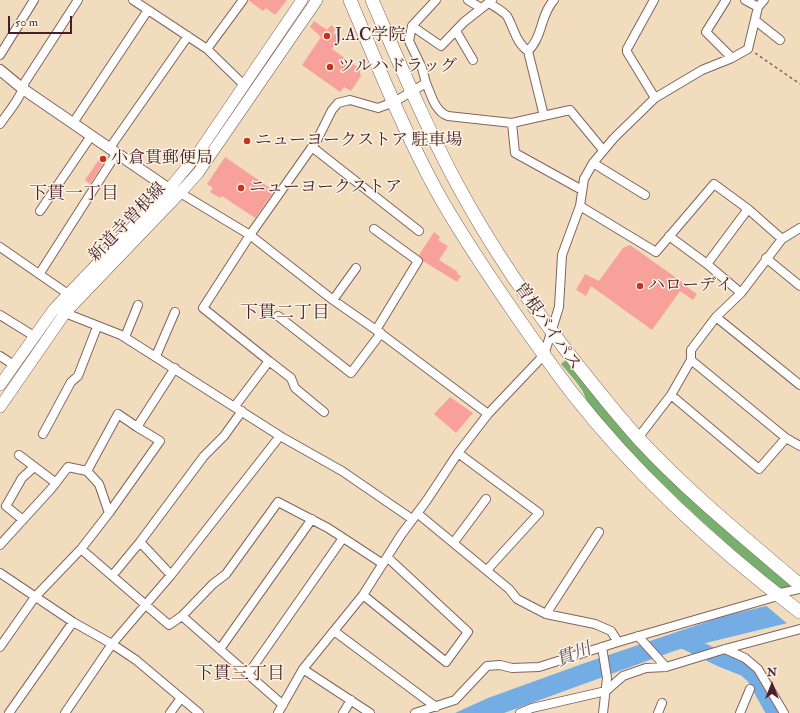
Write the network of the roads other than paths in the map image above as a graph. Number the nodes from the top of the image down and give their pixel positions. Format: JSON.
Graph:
{"nodes":[{"id":1,"x":34,"y":0,"type":"edge"},
{"id":2,"x":78,"y":0,"type":"edge"},
{"id":3,"x":133,"y":0,"type":"edge"},
{"id":4,"x":243,"y":0,"type":"edge"},
{"id":5,"x":302,"y":0,"type":"edge"},
{"id":6,"x":317,"y":0,"type":"edge"},
{"id":7,"x":350,"y":0,"type":"edge"},
{"id":8,"x":372,"y":0,"type":"edge"},
{"id":9,"x":436,"y":0,"type":"edge"},
{"id":10,"x":468,"y":0,"type":"edge"},
{"id":11,"x":554,"y":0,"type":"edge"},
{"id":12,"x":654,"y":0,"type":"edge"},
{"id":13,"x":726,"y":0,"type":"edge"},
{"id":14,"x":745,"y":0,"type":"edge"},
{"id":15,"x":764,"y":0,"type":"edge"},
{"id":16,"x":490,"y":1,"type":"edge"},
{"id":17,"x":758,"y":7,"type":"junction"},
{"id":18,"x":481,"y":8,"type":"junction"},
{"id":19,"x":148,"y":10,"type":"junction"},
{"id":20,"x":756,"y":21,"type":"junction"},
{"id":21,"x":412,"y":26,"type":"junction"},
{"id":22,"x":456,"y":31,"type":"junction"},
{"id":23,"x":188,"y":36,"type":"junction"},
{"id":24,"x":780,"y":40,"type":"dead end"},
{"id":25,"x":207,"y":49,"type":"junction"},
{"id":26,"x":528,"y":51,"type":"junction"},
{"id":27,"x":0,"y":56,"type":"edge"},
{"id":28,"x":732,"y":58,"type":"junction"},
{"id":29,"x":473,"y":60,"type":"dead end"},
{"id":30,"x":0,"y":70,"type":"edge"},
{"id":31,"x":426,"y":83,"type":"junction"},
{"id":32,"x":245,"y":86,"type":"junction"},
{"id":33,"x":23,"y":89,"type":"junction"},
{"id":34,"x":412,"y":93,"type":"junction"},
{"id":35,"x":655,"y":98,"type":"junction"},
{"id":36,"x":394,"y":102,"type":"junction"},
{"id":37,"x":544,"y":116,"type":"junction"},
{"id":38,"x":73,"y":123,"type":"junction"},
{"id":39,"x":512,"y":123,"type":"junction"},
{"id":40,"x":0,"y":124,"type":"edge"},
{"id":41,"x":91,"y":136,"type":"junction"},
{"id":42,"x":312,"y":147,"type":"junction"},
{"id":43,"x":603,"y":150,"type":"junction"},
{"id":44,"x":112,"y":151,"type":"junction"},
{"id":45,"x":593,"y":163,"type":"junction"},
{"id":46,"x":169,"y":189,"type":"junction"},
{"id":47,"x":582,"y":190,"type":"junction"},
{"id":48,"x":181,"y":192,"type":"junction"},
{"id":49,"x":645,"y":195,"type":"dead end"},
{"id":50,"x":580,"y":206,"type":"junction"},
{"id":51,"x":748,"y":209,"type":"junction"},
{"id":52,"x":40,"y":211,"type":"dead end"},
{"id":53,"x":374,"y":229,"type":"dead end"},
{"id":54,"x":419,"y":231,"type":"dead end"},
{"id":55,"x":798,"y":231,"type":"edge"},
{"id":56,"x":250,"y":235,"type":"junction"},
{"id":57,"x":669,"y":236,"type":"junction"},
{"id":58,"x":782,"y":238,"type":"junction"},
{"id":59,"x":0,"y":247,"type":"edge"},
{"id":60,"x":766,"y":258,"type":"junction"},
{"id":61,"x":707,"y":264,"type":"junction"},
{"id":62,"x":356,"y":268,"type":"dead end"},
{"id":63,"x":40,"y":273,"type":"junction"},
{"id":64,"x":800,"y":286,"type":"edge"},
{"id":65,"x":741,"y":293,"type":"junction"},
{"id":66,"x":68,"y":294,"type":"junction"},
{"id":67,"x":333,"y":300,"type":"junction"},
{"id":68,"x":138,"y":305,"type":"dead end"},
{"id":69,"x":59,"y":311,"type":"junction"},
{"id":70,"x":175,"y":312,"type":"dead end"},
{"id":71,"x":0,"y":315,"type":"edge"},
{"id":72,"x":278,"y":316,"type":"dead end"},
{"id":73,"x":716,"y":317,"type":"junction"},
{"id":74,"x":97,"y":327,"type":"junction"},
{"id":75,"x":550,"y":330,"type":"junction"},
{"id":76,"x":379,"y":332,"type":"junction"},
{"id":77,"x":34,"y":336,"type":"junction"},
{"id":78,"x":125,"y":337,"type":"junction"},
{"id":79,"x":544,"y":355,"type":"junction"},
{"id":80,"x":0,"y":356,"type":"edge"},
{"id":81,"x":156,"y":356,"type":"junction"},
{"id":82,"x":691,"y":360,"type":"junction"},
{"id":83,"x":269,"y":361,"type":"junction"},
{"id":84,"x":14,"y":365,"type":"junction"},
{"id":85,"x":175,"y":368,"type":"junction"},
{"id":86,"x":0,"y":385,"type":"edge"},
{"id":87,"x":800,"y":385,"type":"edge"},
{"id":88,"x":671,"y":395,"type":"junction"},
{"id":89,"x":235,"y":406,"type":"junction"},
{"id":90,"x":0,"y":407,"type":"edge"},
{"id":91,"x":242,"y":411,"type":"junction"},
{"id":92,"x":324,"y":412,"type":"dead end"},
{"id":93,"x":488,"y":414,"type":"junction"},
{"id":94,"x":137,"y":427,"type":"junction"},
{"id":95,"x":43,"y":434,"type":"dead end"},
{"id":96,"x":280,"y":436,"type":"junction"},
{"id":97,"x":638,"y":438,"type":"junction"},
{"id":98,"x":786,"y":438,"type":"junction"},
{"id":99,"x":800,"y":446,"type":"edge"},
{"id":100,"x":458,"y":453,"type":"junction"},
{"id":101,"x":19,"y":455,"type":"dead end"},
{"id":102,"x":34,"y":467,"type":"junction"},
{"id":103,"x":87,"y":471,"type":"junction"},
{"id":104,"x":56,"y":483,"type":"junction"},
{"id":105,"x":486,"y":499,"type":"dead end"},
{"id":106,"x":108,"y":513,"type":"junction"},
{"id":107,"x":415,"y":516,"type":"junction"},
{"id":108,"x":312,"y":519,"type":"junction"},
{"id":109,"x":23,"y":520,"type":"junction"},
{"id":110,"x":599,"y":532,"type":"dead end"},
{"id":111,"x":342,"y":538,"type":"junction"},
{"id":112,"x":140,"y":542,"type":"junction"},
{"id":113,"x":454,"y":542,"type":"junction"},
{"id":114,"x":0,"y":545,"type":"edge"},
{"id":115,"x":81,"y":549,"type":"junction"},
{"id":116,"x":385,"y":560,"type":"junction"},
{"id":117,"x":487,"y":570,"type":"junction"},
{"id":118,"x":0,"y":573,"type":"edge"},
{"id":119,"x":171,"y":575,"type":"junction"},
{"id":120,"x":112,"y":576,"type":"junction"},
{"id":121,"x":800,"y":585,"type":"edge"},
{"id":122,"x":800,"y":589,"type":"edge"},
{"id":123,"x":363,"y":595,"type":"junction"},
{"id":124,"x":778,"y":596,"type":"junction"},
{"id":125,"x":34,"y":597,"type":"junction"},
{"id":126,"x":146,"y":605,"type":"junction"},
{"id":127,"x":800,"y":612,"type":"edge"},
{"id":128,"x":546,"y":614,"type":"junction"},
{"id":129,"x":182,"y":616,"type":"junction"},
{"id":130,"x":73,"y":622,"type":"junction"},
{"id":131,"x":800,"y":629,"type":"edge"},
{"id":132,"x":334,"y":631,"type":"junction"},
{"id":133,"x":639,"y":638,"type":"junction"},
{"id":134,"x":618,"y":642,"type":"junction"},
{"id":135,"x":112,"y":644,"type":"junction"},
{"id":136,"x":0,"y":647,"type":"edge"},
{"id":137,"x":220,"y":649,"type":"junction"},
{"id":138,"x":603,"y":649,"type":"junction"},
{"id":139,"x":725,"y":649,"type":"junction"},
{"id":140,"x":664,"y":665,"type":"junction"},
{"id":141,"x":303,"y":668,"type":"junction"},
{"id":142,"x":248,"y":674,"type":"junction"},
{"id":143,"x":750,"y":689,"type":"dead end"},
{"id":144,"x":606,"y":691,"type":"junction"},
{"id":145,"x":181,"y":698,"type":"junction"},
{"id":146,"x":351,"y":700,"type":"junction"},
{"id":147,"x":662,"y":703,"type":"dead end"},
{"id":148,"x":283,"y":704,"type":"junction"},
{"id":149,"x":436,"y":707,"type":"junction"},
{"id":150,"x":534,"y":711,"type":"edge"},
{"id":151,"x":9,"y":713,"type":"edge"},
{"id":152,"x":65,"y":713,"type":"edge"},
{"id":153,"x":170,"y":713,"type":"edge"},
{"id":154,"x":199,"y":713,"type":"edge"},
{"id":155,"x":278,"y":713,"type":"edge"},
{"id":156,"x":343,"y":713,"type":"edge"},
{"id":157,"x":370,"y":713,"type":"edge"},
{"id":158,"x":415,"y":713,"type":"edge"},
{"id":159,"x":520,"y":713,"type":"edge"},
{"id":160,"x":603,"y":713,"type":"edge"},
{"id":161,"x":658,"y":713,"type":"edge"},
{"id":162,"x":740,"y":713,"type":"edge"},
{"id":163,"x":784,"y":713,"type":"edge"}],
"edges":[{"from":1,"to":27,"type":"street"},
{"from":2,"to":33,"type":"street"},
{"from":3,"to":19,"type":"street"},
{"from":4,"to":25,"type":"street"},
{"from":5,"to":32,"type":"main road","name":"新道寺曽根線"},
{"from":6,"to":48,"type":"main road","name":"新道寺曽根線"},
{"from":7,"to":36,"type":"highway","name":"曽根バイパス"},
{"from":8,"to":34,"type":"highway","name":"曽根バイパス"},
{"from":9,"to":21,"type":"street"},
{"from":10,"to":18,"type":"street"},
{"from":11,"to":26,"type":"street"},
{"from":12,"to":35,"type":"street"},
{"from":13,"to":28,"type":"street"},
{"from":14,"to":17,"type":"street"},
{"from":15,"to":17,"type":"street"},
{"from":16,"to":18,"type":"street"},
{"from":16,"to":26,"type":"street"},
{"from":17,"to":20,"type":"street"},
{"from":18,"to":22,"type":"street"},
{"from":19,"to":23,"type":"street"},
{"from":19,"to":38,"type":"street"},
{"from":20,"to":24,"type":"street"},
{"from":20,"to":28,"type":"street"},
{"from":21,"to":22,"type":"street"},
{"from":21,"to":31,"type":"street"},
{"from":22,"to":29,"type":"street"},
{"from":23,"to":25,"type":"street"},
{"from":23,"to":44,"type":"street"},
{"from":25,"to":32,"type":"street"},
{"from":26,"to":37,"type":"street"},
{"from":28,"to":35,"type":"street"},
{"from":30,"to":33,"type":"street"},
{"from":31,"to":34,"type":"street"},
{"from":31,"to":39,"type":"street"},
{"from":32,"to":46,"type":"main road","name":"新道寺曽根線"},
{"from":33,"to":38,"type":"street"},
{"from":33,"to":40,"type":"street"},
{"from":34,"to":36,"type":"street"},
{"from":34,"to":75,"type":"highway","name":"曽根バイパス"},
{"from":35,"to":43,"type":"street"},
{"from":36,"to":42,"type":"street"},
{"from":36,"to":79,"type":"highway","name":"曽根バイパス"},
{"from":37,"to":39,"type":"street"},
{"from":37,"to":43,"type":"street"},
{"from":38,"to":41,"type":"street"},
{"from":39,"to":47,"type":"street"},
{"from":41,"to":44,"type":"street"},
{"from":41,"to":52,"type":"street"},
{"from":42,"to":54,"type":"street"},
{"from":42,"to":56,"type":"street"},
{"from":43,"to":45,"type":"street"},
{"from":44,"to":46,"type":"street"},
{"from":44,"to":63,"type":"street"},
{"from":45,"to":47,"type":"street"},
{"from":45,"to":49,"type":"street"},
{"from":46,"to":48,"type":"street"},
{"from":46,"to":66,"type":"main road","name":"新道寺曽根線"},
{"from":47,"to":50,"type":"street"},
{"from":48,"to":56,"type":"street"},
{"from":48,"to":69,"type":"main road","name":"新道寺曽根線"},
{"from":50,"to":57,"type":"street"},
{"from":50,"to":75,"type":"street"},
{"from":51,"to":57,"type":"street"},
{"from":51,"to":58,"type":"street"},
{"from":51,"to":61,"type":"street"},
{"from":53,"to":76,"type":"street"},
{"from":55,"to":58,"type":"street"},
{"from":56,"to":67,"type":"street"},
{"from":56,"to":83,"type":"street"},
{"from":57,"to":61,"type":"street"},
{"from":58,"to":60,"type":"street"},
{"from":59,"to":63,"type":"street"},
{"from":60,"to":64,"type":"street"},
{"from":60,"to":65,"type":"street"},
{"from":61,"to":65,"type":"street"},
{"from":62,"to":67,"type":"street"},
{"from":63,"to":66,"type":"street"},
{"from":65,"to":73,"type":"street"},
{"from":66,"to":69,"type":"main road","name":"新道寺曽根線"},
{"from":67,"to":76,"type":"street"},
{"from":68,"to":78,"type":"street"},
{"from":69,"to":74,"type":"street"},
{"from":69,"to":77,"type":"main road","name":"新道寺曽根線"},
{"from":69,"to":90,"type":"main road","name":"新道寺曽根線"},
{"from":70,"to":81,"type":"street"},
{"from":71,"to":77,"type":"street"},
{"from":72,"to":76,"type":"street"},
{"from":73,"to":82,"type":"street"},
{"from":73,"to":87,"type":"street"},
{"from":74,"to":78,"type":"street"},
{"from":74,"to":95,"type":"street"},
{"from":75,"to":79,"type":"street"},
{"from":75,"to":97,"type":"highway","name":"曽根バイパス"},
{"from":76,"to":93,"type":"street"},
{"from":77,"to":84,"type":"main road","name":"新道寺曽根線"},
{"from":78,"to":81,"type":"street"},
{"from":79,"to":93,"type":"street"},
{"from":79,"to":124,"type":"highway","name":"曽根バイパス"},
{"from":80,"to":84,"type":"street"},
{"from":81,"to":85,"type":"street"},
{"from":82,"to":88,"type":"street"},
{"from":82,"to":98,"type":"street"},
{"from":83,"to":89,"type":"street"},
{"from":83,"to":92,"type":"street"},
{"from":84,"to":86,"type":"main road","name":"新道寺曽根線"},
{"from":85,"to":89,"type":"street"},
{"from":85,"to":94,"type":"street"},
{"from":88,"to":97,"type":"street"},
{"from":88,"to":98,"type":"street"},
{"from":89,"to":91,"type":"street"},
{"from":91,"to":96,"type":"street"},
{"from":91,"to":112,"type":"street"},
{"from":93,"to":100,"type":"street"},
{"from":94,"to":103,"type":"street"},
{"from":94,"to":106,"type":"street"},
{"from":96,"to":107,"type":"street"},
{"from":96,"to":119,"type":"street"},
{"from":97,"to":121,"type":"highway","name":"曽根バイパス"},
{"from":98,"to":99,"type":"street"},
{"from":100,"to":107,"type":"street"},
{"from":100,"to":117,"type":"street"},
{"from":101,"to":102,"type":"street"},
{"from":102,"to":104,"type":"street"},
{"from":102,"to":109,"type":"street"},
{"from":103,"to":104,"type":"street"},
{"from":103,"to":106,"type":"street"},
{"from":104,"to":109,"type":"street"},
{"from":105,"to":113,"type":"street"},
{"from":106,"to":115,"type":"street"},
{"from":107,"to":113,"type":"street"},
{"from":107,"to":116,"type":"street"},
{"from":108,"to":111,"type":"street"},
{"from":108,"to":129,"type":"street"},
{"from":108,"to":137,"type":"street"},
{"from":109,"to":114,"type":"street"},
{"from":110,"to":128,"type":"street"},
{"from":111,"to":116,"type":"street"},
{"from":111,"to":142,"type":"street"},
{"from":112,"to":119,"type":"street"},
{"from":112,"to":120,"type":"street"},
{"from":113,"to":117,"type":"street"},
{"from":115,"to":120,"type":"street"},
{"from":115,"to":125,"type":"street"},
{"from":116,"to":123,"type":"street"},
{"from":116,"to":123,"type":"street"},
{"from":117,"to":128,"type":"street"},
{"from":118,"to":125,"type":"street"},
{"from":119,"to":126,"type":"street"},
{"from":120,"to":126,"type":"street"},
{"from":122,"to":124,"type":"street"},
{"from":123,"to":132,"type":"street"},
{"from":124,"to":127,"type":"highway","name":"曽根バイパス"},
{"from":124,"to":133,"type":"street"},
{"from":125,"to":130,"type":"street"},
{"from":125,"to":136,"type":"street"},
{"from":126,"to":129,"type":"street"},
{"from":126,"to":135,"type":"street"},
{"from":128,"to":134,"type":"street"},
{"from":129,"to":137,"type":"street"},
{"from":130,"to":135,"type":"street"},
{"from":130,"to":151,"type":"street"},
{"from":131,"to":139,"type":"street"},
{"from":132,"to":141,"type":"street"},
{"from":132,"to":149,"type":"street"},
{"from":133,"to":134,"type":"street"},
{"from":133,"to":140,"type":"street"},
{"from":134,"to":138,"type":"street"},
{"from":135,"to":145,"type":"street"},
{"from":135,"to":152,"type":"street"},
{"from":137,"to":142,"type":"street"},
{"from":138,"to":144,"type":"street"},
{"from":138,"to":149,"type":"street"},
{"from":139,"to":140,"type":"street"},
{"from":139,"to":163,"type":"street"},
{"from":140,"to":144,"type":"street"},
{"from":141,"to":146,"type":"street"},
{"from":141,"to":148,"type":"street"},
{"from":142,"to":148,"type":"street"},
{"from":143,"to":162,"type":"street"},
{"from":144,"to":150,"type":"street"},
{"from":144,"to":160,"type":"street"},
{"from":145,"to":153,"type":"street"},
{"from":145,"to":154,"type":"street"},
{"from":146,"to":156,"type":"street"},
{"from":146,"to":157,"type":"street"},
{"from":147,"to":161,"type":"street"},
{"from":148,"to":155,"type":"street"},
{"from":149,"to":158,"type":"street"},
{"from":150,"to":159,"type":"street"}]}
